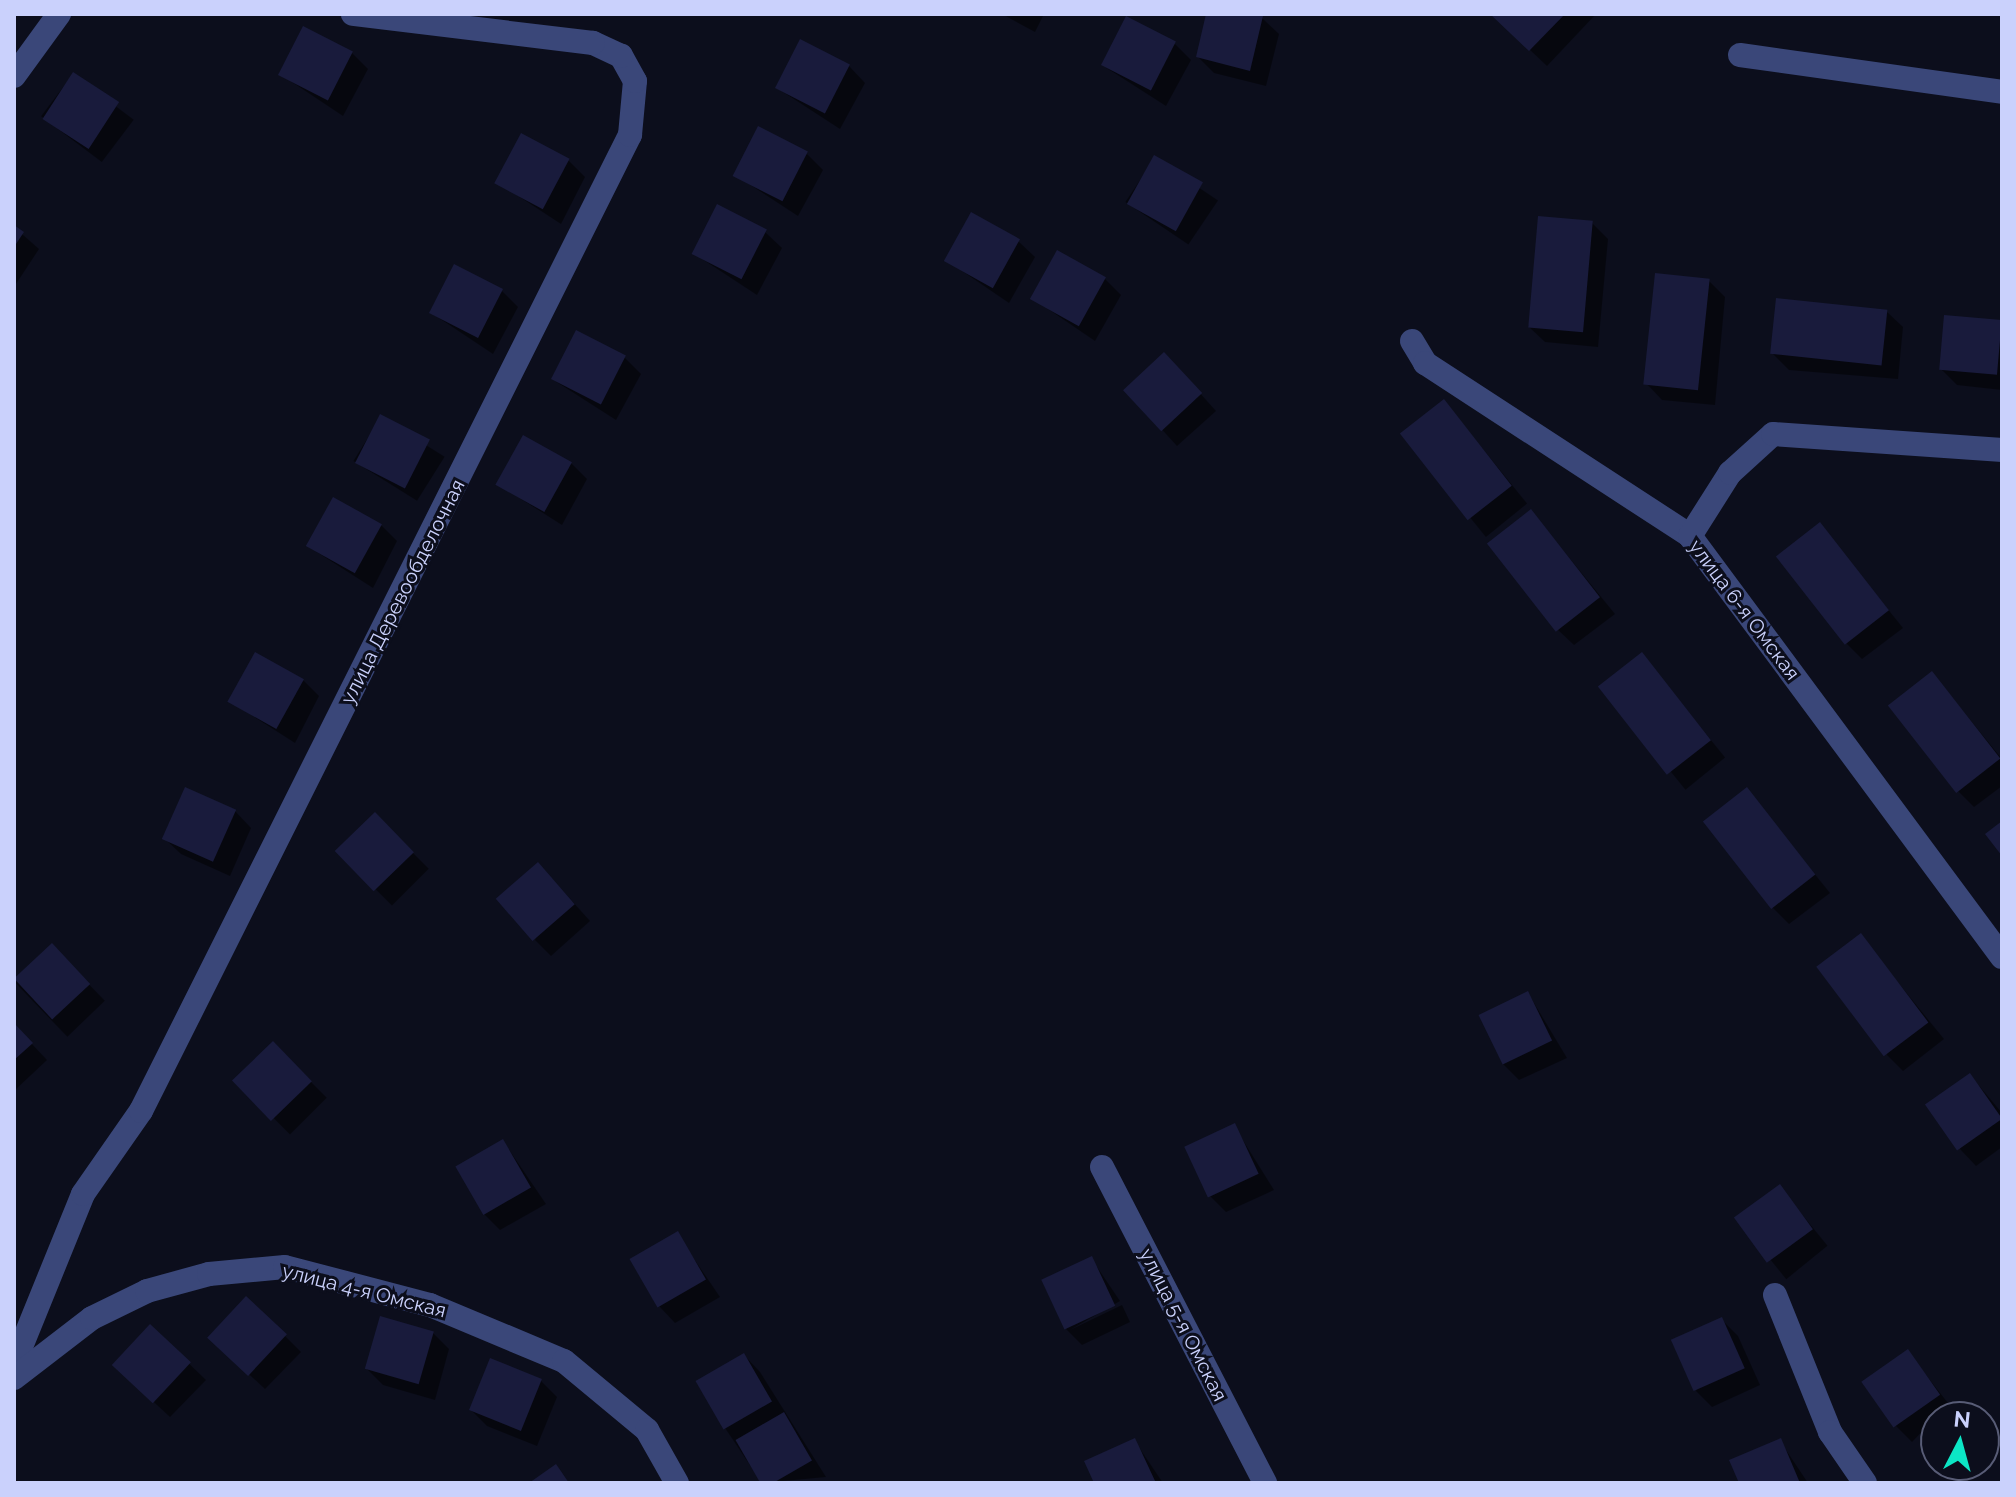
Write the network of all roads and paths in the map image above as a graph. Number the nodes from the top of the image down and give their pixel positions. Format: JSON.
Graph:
{"nodes":[{"id":1,"x":59,"y":14,"type":"edge"},
{"id":2,"x":353,"y":14,"type":"edge"},
{"id":3,"x":1740,"y":55,"type":"dead end"},
{"id":4,"x":14,"y":76,"type":"edge"},
{"id":5,"x":2002,"y":92,"type":"edge"},
{"id":6,"x":1412,"y":341,"type":"dead end"},
{"id":7,"x":2002,"y":450,"type":"edge"},
{"id":8,"x":1690,"y":536,"type":"junction"},
{"id":9,"x":2002,"y":957,"type":"edge"},
{"id":10,"x":1102,"y":1167,"type":"dead end"},
{"id":11,"x":1775,"y":1295,"type":"dead end"},
{"id":12,"x":14,"y":1364,"type":"edge"},
{"id":13,"x":14,"y":1378,"type":"edge"},
{"id":14,"x":677,"y":1483,"type":"edge"},
{"id":15,"x":1265,"y":1483,"type":"edge"},
{"id":16,"x":1865,"y":1483,"type":"edge"}],
"edges":[{"from":1,"to":4,"type":"street"},
{"from":2,"to":12,"type":"street","name":"улица Деревообделочная"},
{"from":3,"to":5,"type":"street"},
{"from":6,"to":8,"type":"street","name":"улица 6-я Омская"},
{"from":7,"to":8,"type":"street"},
{"from":8,"to":9,"type":"street","name":"улица 6-я Омская"},
{"from":10,"to":15,"type":"street","name":"улица 5-я Омская"},
{"from":11,"to":16,"type":"street"},
{"from":13,"to":14,"type":"street","name":"улица 4-я Омская"}]}
